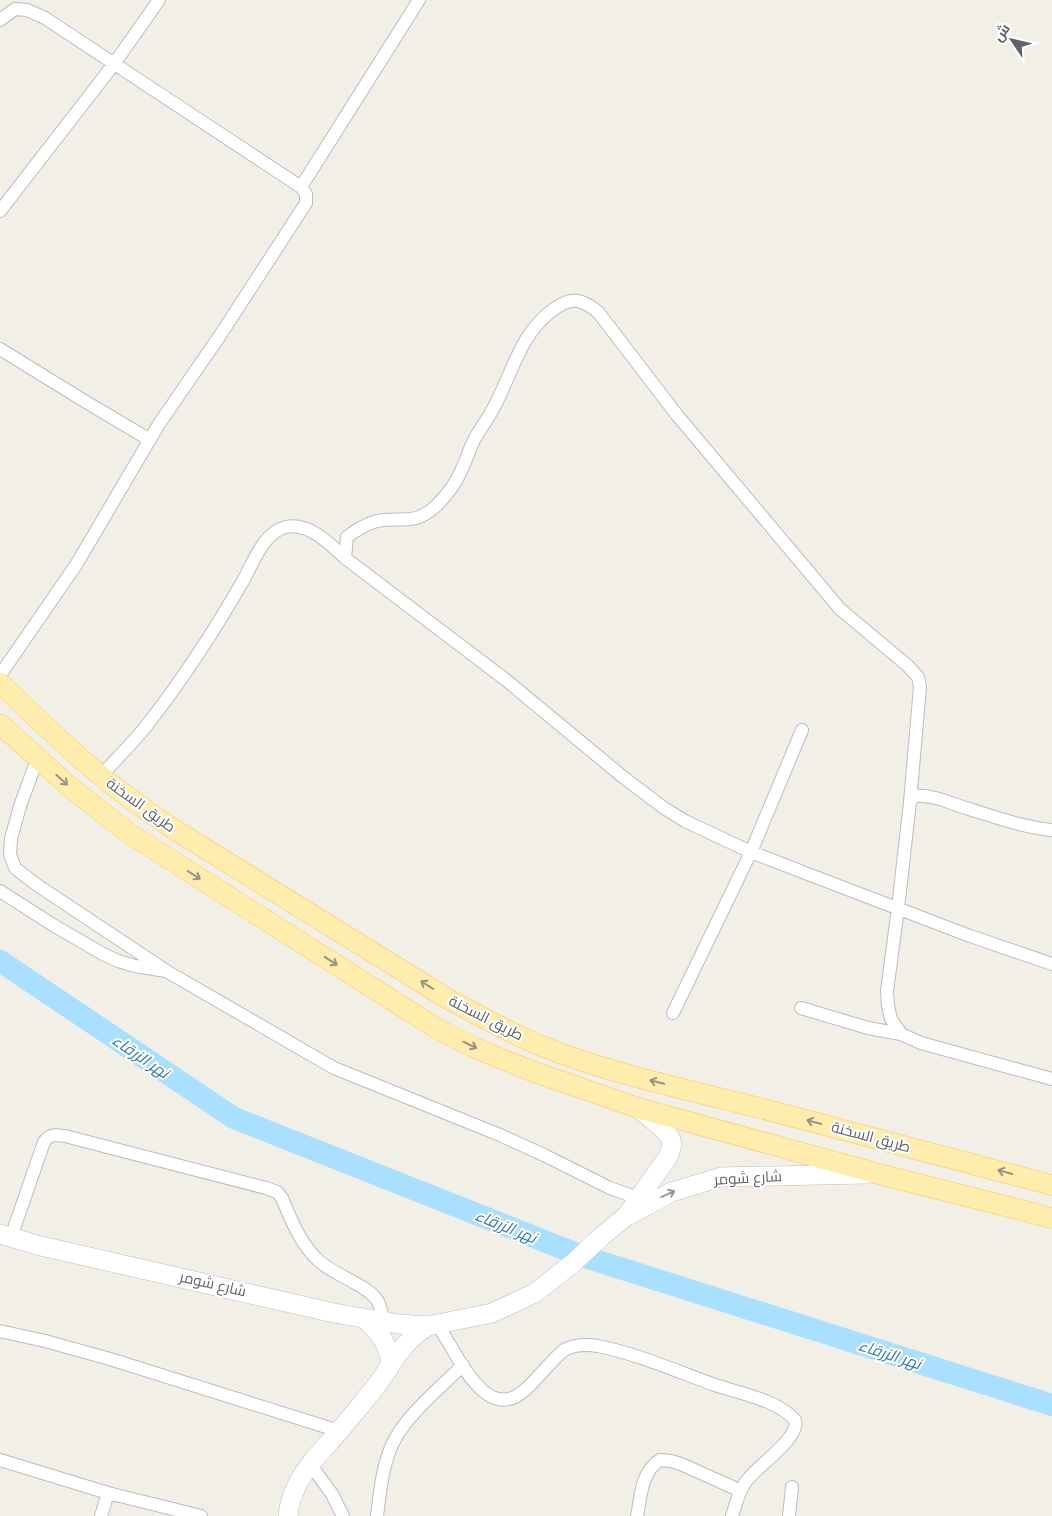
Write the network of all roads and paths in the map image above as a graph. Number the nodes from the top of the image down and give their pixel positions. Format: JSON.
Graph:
{"nodes":[{"id":1,"x":159,"y":0,"type":"edge"},
{"id":2,"x":419,"y":0,"type":"edge"},
{"id":3,"x":0,"y":20,"type":"edge"},
{"id":4,"x":114,"y":64,"type":"junction"},
{"id":5,"x":301,"y":187,"type":"junction"},
{"id":6,"x":0,"y":211,"type":"edge"},
{"id":7,"x":0,"y":349,"type":"edge"},
{"id":8,"x":150,"y":440,"type":"junction"},
{"id":9,"x":345,"y":558,"type":"junction"},
{"id":10,"x":0,"y":675,"type":"edge"},
{"id":11,"x":0,"y":683,"type":"edge"},
{"id":12,"x":0,"y":724,"type":"edge"},
{"id":13,"x":802,"y":730,"type":"dead end"},
{"id":14,"x":38,"y":757,"type":"junction"},
{"id":15,"x":101,"y":776,"type":"junction"},
{"id":16,"x":910,"y":802,"type":"junction"},
{"id":17,"x":1052,"y":830,"type":"edge"},
{"id":18,"x":751,"y":852,"type":"junction"},
{"id":19,"x":0,"y":891,"type":"edge"},
{"id":20,"x":898,"y":908,"type":"junction"},
{"id":21,"x":1052,"y":964,"type":"edge"},
{"id":22,"x":405,"y":971,"type":"junction"},
{"id":23,"x":168,"y":972,"type":"junction"},
{"id":24,"x":388,"y":998,"type":"junction"},
{"id":25,"x":800,"y":1008,"type":"dead end"},
{"id":26,"x":673,"y":1013,"type":"dead end"},
{"id":27,"x":901,"y":1034,"type":"junction"},
{"id":28,"x":1052,"y":1079,"type":"edge"},
{"id":29,"x":638,"y":1108,"type":"junction"},
{"id":30,"x":880,"y":1174,"type":"junction"},
{"id":31,"x":1052,"y":1185,"type":"edge"},
{"id":32,"x":638,"y":1198,"type":"junction"},
{"id":33,"x":626,"y":1217,"type":"junction"},
{"id":34,"x":1052,"y":1218,"type":"edge"},
{"id":35,"x":6,"y":1235,"type":"edge"},
{"id":36,"x":365,"y":1319,"type":"junction"},
{"id":37,"x":384,"y":1322,"type":"junction"},
{"id":38,"x":435,"y":1329,"type":"junction"},
{"id":39,"x":0,"y":1331,"type":"edge"},
{"id":40,"x":391,"y":1363,"type":"junction"},
{"id":41,"x":463,"y":1365,"type":"junction"},
{"id":42,"x":380,"y":1381,"type":"junction"},
{"id":43,"x":340,"y":1431,"type":"junction"},
{"id":44,"x":0,"y":1460,"type":"edge"},
{"id":45,"x":310,"y":1464,"type":"junction"},
{"id":46,"x":792,"y":1487,"type":"dead end"},
{"id":47,"x":741,"y":1491,"type":"junction"},
{"id":48,"x":108,"y":1493,"type":"junction"},
{"id":49,"x":284,"y":1515,"type":"edge"},
{"id":50,"x":101,"y":1516,"type":"edge"},
{"id":51,"x":201,"y":1516,"type":"edge"},
{"id":52,"x":344,"y":1516,"type":"edge"},
{"id":53,"x":377,"y":1516,"type":"edge"},
{"id":54,"x":637,"y":1516,"type":"edge"},
{"id":55,"x":732,"y":1516,"type":"edge"},
{"id":56,"x":789,"y":1516,"type":"edge"}],
"edges":[{"from":1,"to":4,"type":"street"},
{"from":2,"to":5,"type":"street"},
{"from":3,"to":4,"type":"street"},
{"from":4,"to":5,"type":"street"},
{"from":4,"to":6,"type":"street"},
{"from":5,"to":8,"type":"street"},
{"from":7,"to":8,"type":"street"},
{"from":8,"to":10,"type":"street"},
{"from":9,"to":15,"type":"street"},
{"from":9,"to":16,"type":"street"},
{"from":9,"to":18,"type":"street"},
{"from":11,"to":15,"type":"main road","name":"طريق السخنة"},
{"from":12,"to":14,"type":"main road","name":"طريق السخنة"},
{"from":13,"to":18,"type":"street"},
{"from":14,"to":23,"type":"street"},
{"from":14,"to":24,"type":"main road","name":"طريق السخنة","one_way":true},
{"from":15,"to":22,"type":"main road","name":"طريق السخنة"},
{"from":16,"to":17,"type":"street"},
{"from":16,"to":20,"type":"street"},
{"from":18,"to":20,"type":"street"},
{"from":18,"to":26,"type":"street"},
{"from":19,"to":23,"type":"street"},
{"from":20,"to":21,"type":"street"},
{"from":20,"to":27,"type":"street"},
{"from":22,"to":24,"type":"main road"},
{"from":31,"to":22,"type":"main road","name":"طريق السخنة","one_way":true},
{"from":23,"to":32,"type":"street"},
{"from":24,"to":29,"type":"main road","name":"طريق السخنة","one_way":true},
{"from":25,"to":27,"type":"street"},
{"from":27,"to":28,"type":"street"},
{"from":29,"to":30,"type":"main road","name":"طريق السخنة"},
{"from":29,"to":32,"type":"main road","name":"شارع شومر"},
{"from":33,"to":30,"type":"main road","name":"شارع شومر","one_way":true},
{"from":30,"to":34,"type":"main road","name":"طريق السخنة"},
{"from":32,"to":33,"type":"main road","name":"شارع شومر"},
{"from":33,"to":38,"type":"main road","name":"شارع شومر"},
{"from":35,"to":36,"type":"main road","name":"شارع شومر"},
{"from":35,"to":37,"type":"street"},
{"from":36,"to":37,"type":"main road","name":"شارع شومر"},
{"from":36,"to":40,"type":"main road"},
{"from":37,"to":38,"type":"main road","name":"شارع شومر"},
{"from":38,"to":40,"type":"main road","name":"شارع شومر"},
{"from":38,"to":41,"type":"street"},
{"from":38,"to":42,"type":"main road","name":"شارع شومر"},
{"from":39,"to":43,"type":"street"},
{"from":40,"to":42,"type":"main road","name":"شارع شومر"},
{"from":41,"to":47,"type":"street"},
{"from":41,"to":53,"type":"street"},
{"from":42,"to":43,"type":"main road","name":"شارع شومر"},
{"from":43,"to":45,"type":"main road","name":"شارع شومر"},
{"from":44,"to":48,"type":"street"},
{"from":45,"to":49,"type":"main road","name":"شارع شومر"},
{"from":45,"to":52,"type":"street"},
{"from":46,"to":56,"type":"street"},
{"from":47,"to":54,"type":"street"},
{"from":47,"to":55,"type":"street"},
{"from":48,"to":50,"type":"street"},
{"from":48,"to":51,"type":"street"}]}
